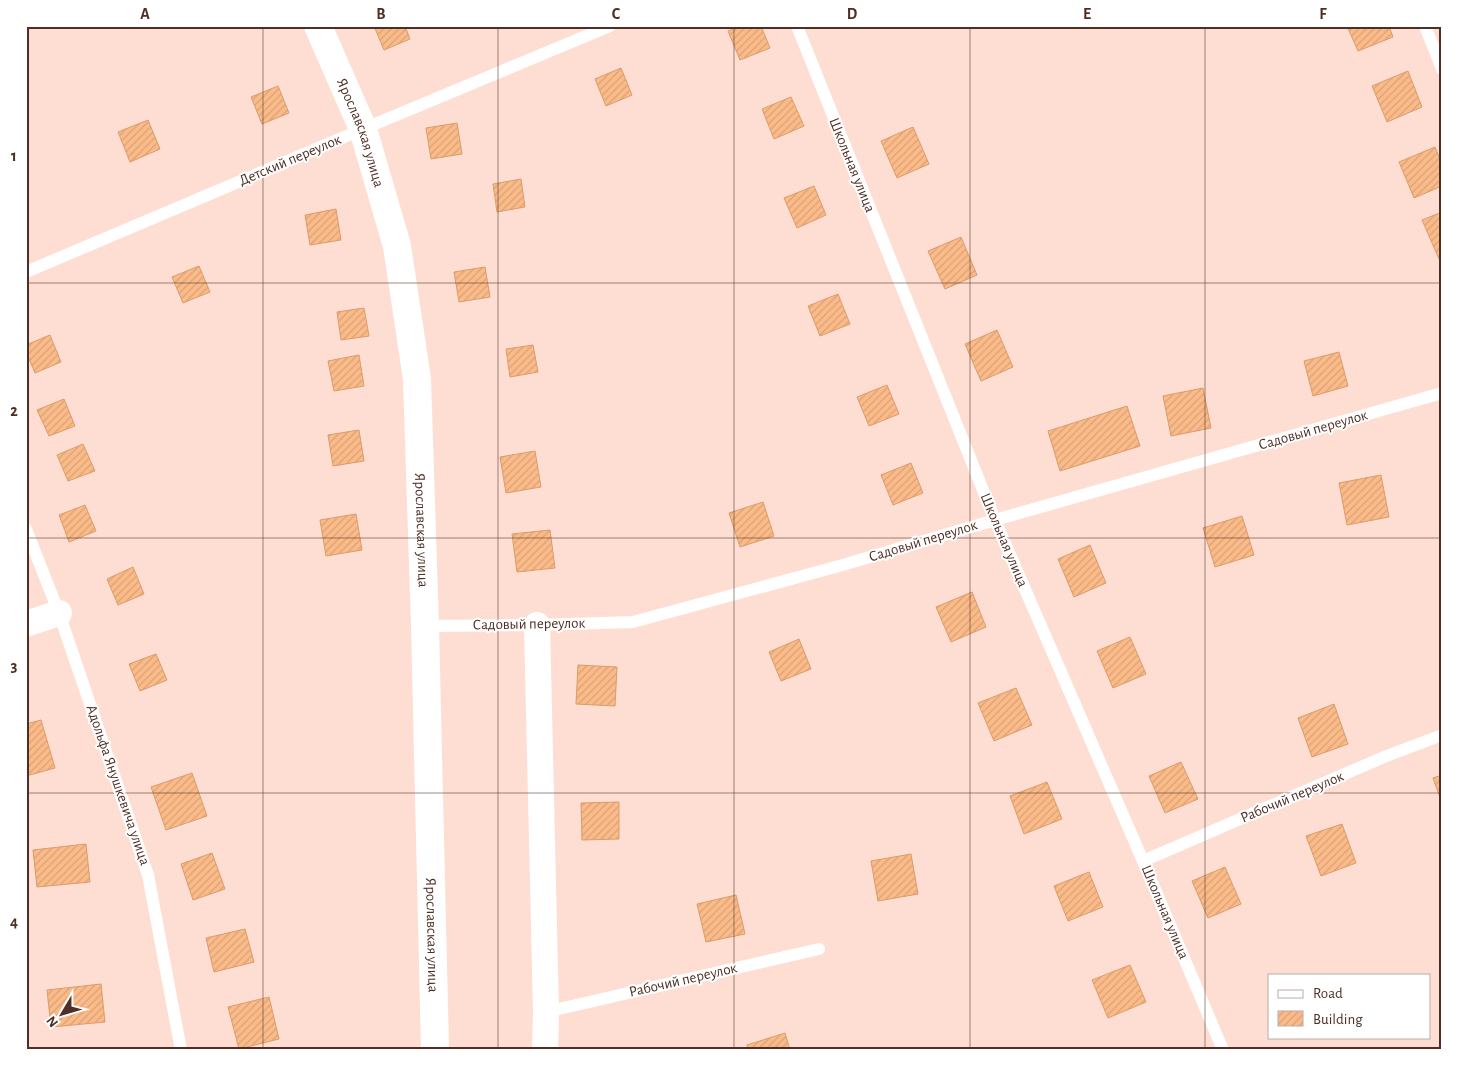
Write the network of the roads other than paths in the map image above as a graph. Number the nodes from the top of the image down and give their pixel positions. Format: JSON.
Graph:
{"nodes":[{"id":1,"x":318,"y":26,"type":"edge"},
{"id":2,"x":610,"y":26,"type":"edge"},
{"id":3,"x":797,"y":26,"type":"edge"},
{"id":4,"x":1425,"y":26,"type":"edge"},
{"id":5,"x":1442,"y":69,"type":"edge"},
{"id":6,"x":364,"y":128,"type":"junction"},
{"id":7,"x":26,"y":272,"type":"edge"},
{"id":8,"x":1442,"y":393,"type":"edge"},
{"id":9,"x":995,"y":520,"type":"junction"},
{"id":10,"x":26,"y":529,"type":"edge"},
{"id":11,"x":59,"y":614,"type":"junction"},
{"id":12,"x":26,"y":624,"type":"edge"},
{"id":13,"x":537,"y":625,"type":"junction"},
{"id":14,"x":425,"y":626,"type":"junction"},
{"id":15,"x":1442,"y":735,"type":"edge"},
{"id":16,"x":1143,"y":860,"type":"junction"},
{"id":17,"x":819,"y":949,"type":"dead end"},
{"id":18,"x":546,"y":1012,"type":"junction"},
{"id":19,"x":181,"y":1050,"type":"edge"},
{"id":20,"x":435,"y":1050,"type":"edge"},
{"id":21,"x":545,"y":1050,"type":"edge"},
{"id":22,"x":1223,"y":1050,"type":"edge"}],
"edges":[{"from":1,"to":6,"type":"main road","name":"Ярославская улица"},
{"from":2,"to":6,"type":"lane","name":"Детский переулок"},
{"from":3,"to":9,"type":"lane","name":"Школьная улица"},
{"from":4,"to":5,"type":"lane"},
{"from":6,"to":7,"type":"lane","name":"Детский переулок"},
{"from":6,"to":14,"type":"main road","name":"Ярославская улица"},
{"from":8,"to":9,"type":"lane","name":"Садовый переулок"},
{"from":9,"to":13,"type":"lane","name":"Садовый переулок"},
{"from":9,"to":16,"type":"lane","name":"Школьная улица"},
{"from":10,"to":11,"type":"lane","name":"Адольфа Янушкевича улица"},
{"from":11,"to":12,"type":"street"},
{"from":11,"to":19,"type":"lane","name":"Адольфа Янушкевича улица"},
{"from":13,"to":14,"type":"lane","name":"Садовый переулок"},
{"from":13,"to":18,"type":"street"},
{"from":14,"to":20,"type":"main road","name":"Ярославская улица"},
{"from":15,"to":16,"type":"lane","name":"Рабочий переулок"},
{"from":16,"to":22,"type":"lane","name":"Школьная улица"},
{"from":17,"to":18,"type":"lane","name":"Рабочий переулок"},
{"from":18,"to":21,"type":"street"}]}
